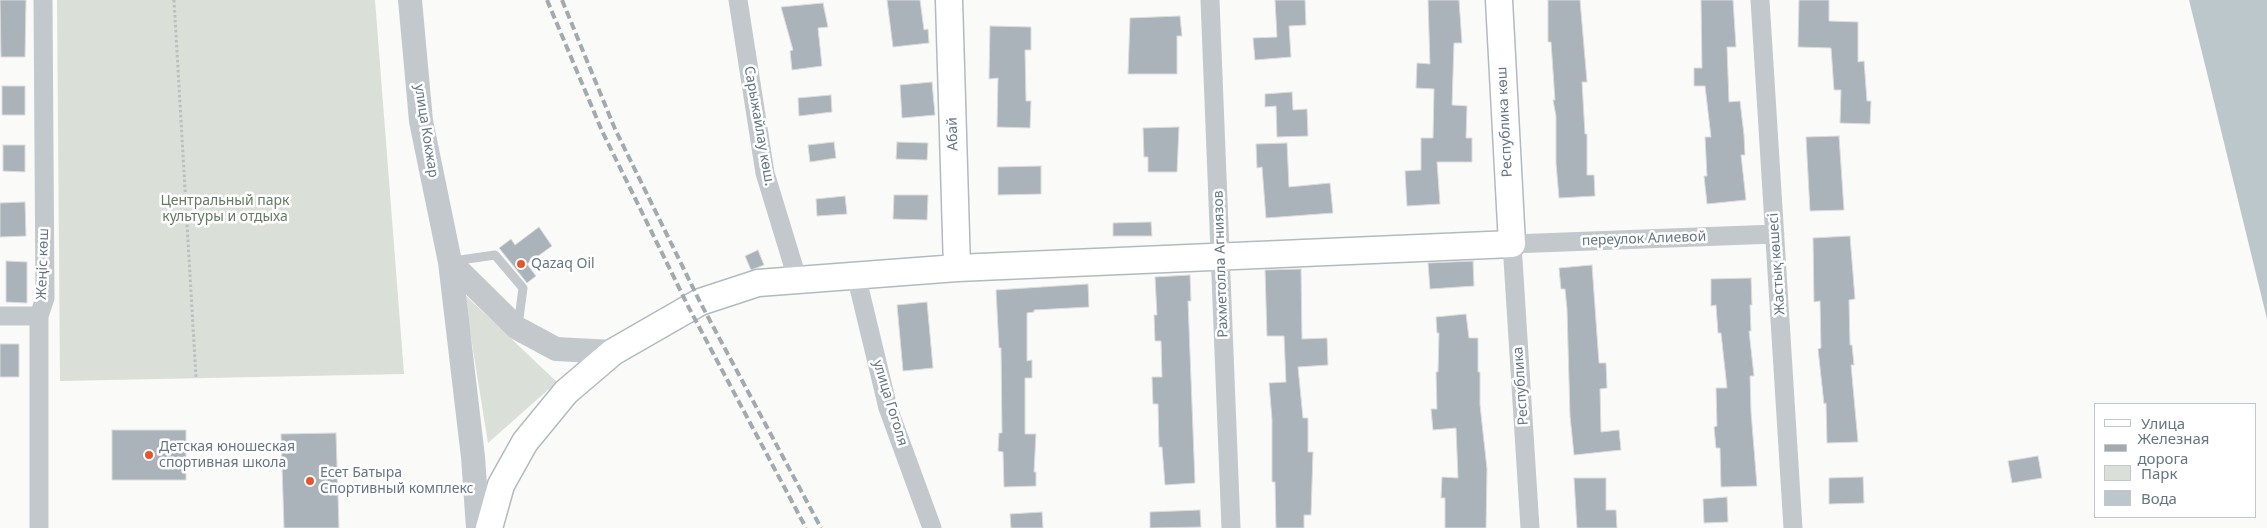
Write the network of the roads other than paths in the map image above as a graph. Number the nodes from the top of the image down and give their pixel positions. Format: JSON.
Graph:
{"nodes":[{"id":1,"x":43,"y":0,"type":"edge"},
{"id":2,"x":410,"y":0,"type":"edge"},
{"id":3,"x":738,"y":0,"type":"edge"},
{"id":4,"x":949,"y":0,"type":"edge"},
{"id":5,"x":1210,"y":0,"type":"edge"},
{"id":6,"x":1499,"y":0,"type":"edge"},
{"id":7,"x":1760,"y":0,"type":"edge"},
{"id":8,"x":1775,"y":234,"type":"junction"},
{"id":9,"x":1512,"y":244,"type":"junction"},
{"id":10,"x":1221,"y":258,"type":"junction"},
{"id":11,"x":450,"y":262,"type":"junction"},
{"id":12,"x":957,"y":268,"type":"junction"},
{"id":13,"x":856,"y":275,"type":"junction"},
{"id":14,"x":797,"y":278,"type":"junction"},
{"id":15,"x":0,"y":316,"type":"edge"},
{"id":16,"x":39,"y":316,"type":"junction"},
{"id":17,"x":517,"y":328,"type":"junction"},
{"id":18,"x":613,"y":352,"type":"junction"},
{"id":19,"x":39,"y":528,"type":"edge"},
{"id":20,"x":478,"y":528,"type":"edge"},
{"id":21,"x":489,"y":528,"type":"edge"},
{"id":22,"x":932,"y":528,"type":"edge"},
{"id":23,"x":1232,"y":528,"type":"edge"},
{"id":24,"x":1530,"y":528,"type":"edge"},
{"id":25,"x":1793,"y":528,"type":"edge"}],
"edges":[{"from":1,"to":16,"type":"street","name":"Жеңіс көш"},
{"from":2,"to":11,"type":"street","name":"улица Кокжар"},
{"from":3,"to":14,"type":"street","name":"Сарыжайлау көш."},
{"from":4,"to":12,"type":"main road","name":"Абай"},
{"from":5,"to":10,"type":"street","name":"Рахметолла Агниязов"},
{"from":6,"to":9,"type":"main road","name":"Республика көш"},
{"from":7,"to":8,"type":"street","name":"Жастық көшесі"},
{"from":8,"to":9,"type":"street","name":"переулок Алиевой"},
{"from":8,"to":25,"type":"street","name":"Жастық көшесі"},
{"from":9,"to":10,"type":"main road"},
{"from":9,"to":24,"type":"street","name":"Республика"},
{"from":10,"to":12,"type":"main road"},
{"from":10,"to":23,"type":"street","name":"Рахметолла Агниязов"},
{"from":11,"to":17,"type":"street"},
{"from":11,"to":17,"type":"lane"},
{"from":11,"to":20,"type":"street","name":"улица Кокжар"},
{"from":12,"to":13,"type":"main road"},
{"from":13,"to":14,"type":"main road"},
{"from":13,"to":22,"type":"street","name":"улица Гоголя"},
{"from":14,"to":18,"type":"main road"},
{"from":15,"to":16,"type":"street"},
{"from":16,"to":19,"type":"street","name":"Жеңіс көш"},
{"from":17,"to":18,"type":"street"},
{"from":18,"to":21,"type":"main road"}]}
